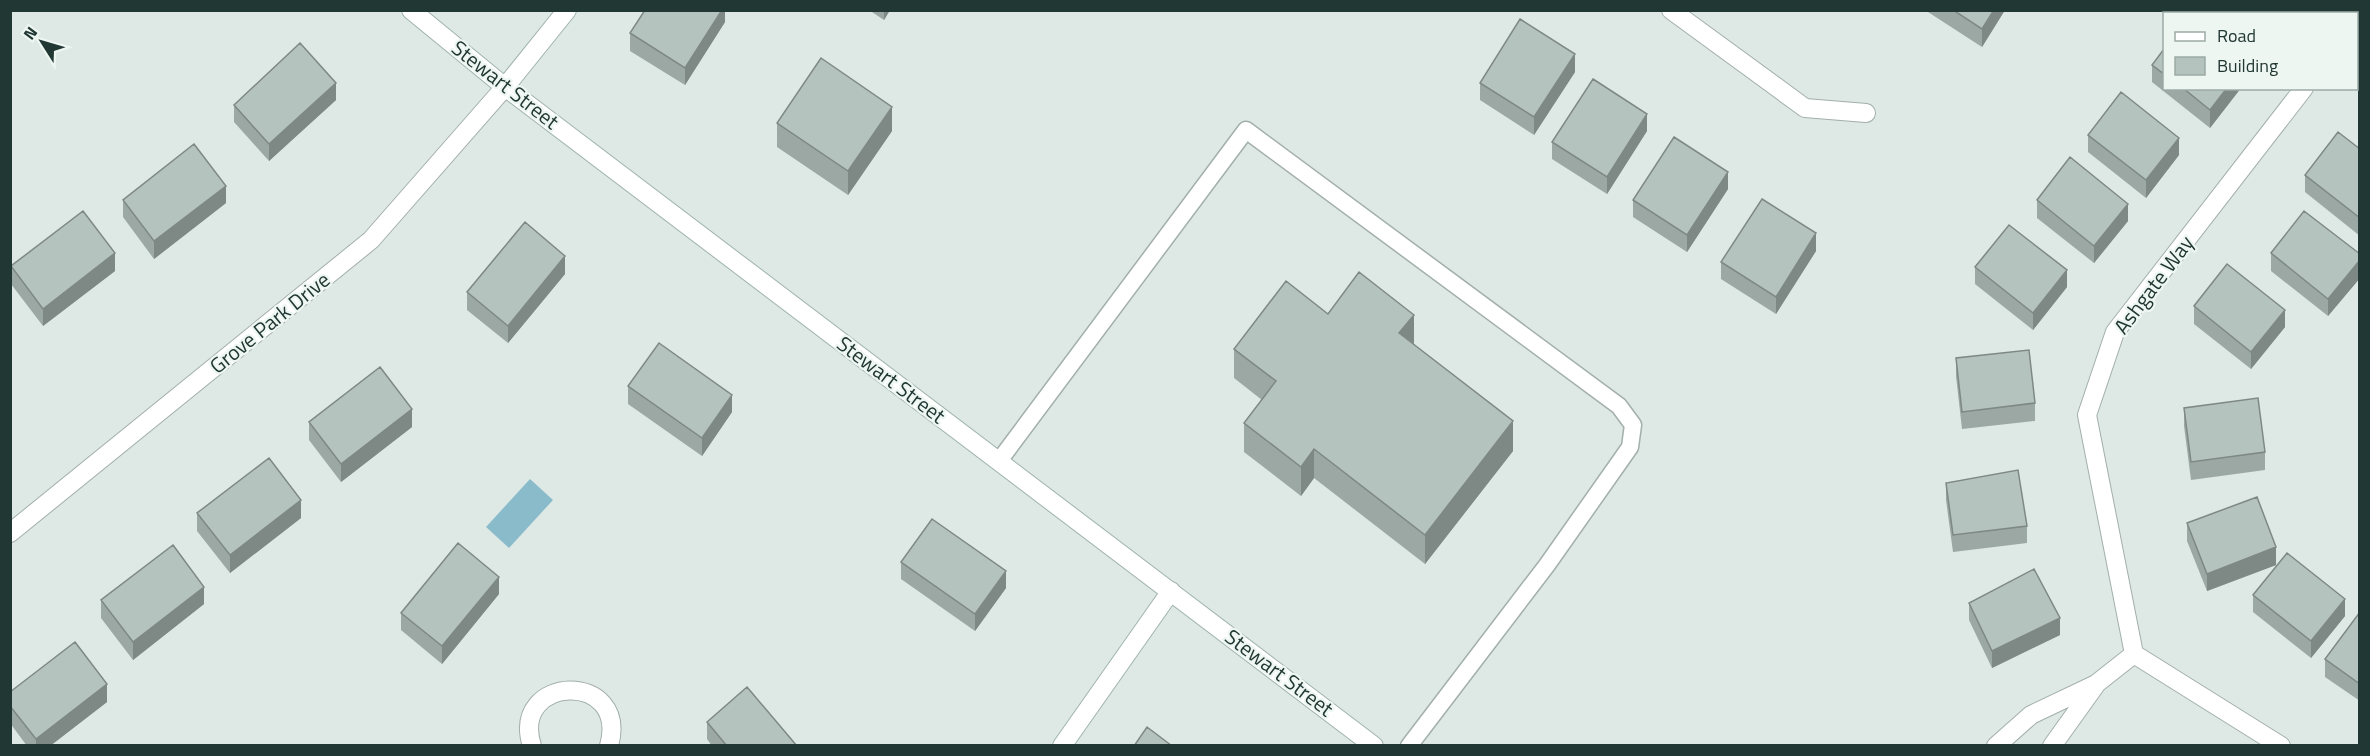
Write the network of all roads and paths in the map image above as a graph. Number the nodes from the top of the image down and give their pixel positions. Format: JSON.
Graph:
{"nodes":[{"id":1,"x":411,"y":10,"type":"edge"},
{"id":2,"x":567,"y":10,"type":"edge"},
{"id":3,"x":1671,"y":10,"type":"edge"},
{"id":4,"x":506,"y":87,"type":"junction"},
{"id":5,"x":2302,"y":90,"type":"edge"},
{"id":6,"x":1866,"y":113,"type":"dead end"},
{"id":7,"x":999,"y":461,"type":"junction"},
{"id":8,"x":10,"y":533,"type":"edge"},
{"id":9,"x":1171,"y":591,"type":"junction"},
{"id":10,"x":2134,"y":654,"type":"junction"},
{"id":11,"x":2096,"y":684,"type":"junction"},
{"id":12,"x":532,"y":746,"type":"edge"},
{"id":13,"x":609,"y":746,"type":"edge"},
{"id":14,"x":1062,"y":746,"type":"edge"},
{"id":15,"x":1374,"y":746,"type":"edge"},
{"id":16,"x":1409,"y":746,"type":"edge"},
{"id":17,"x":1996,"y":746,"type":"edge"},
{"id":18,"x":2052,"y":746,"type":"edge"},
{"id":19,"x":2281,"y":746,"type":"edge"}],
"edges":[{"from":1,"to":4,"type":"street","name":"Stewart Street"},
{"from":2,"to":4,"type":"street","name":"Grove Park Drive"},
{"from":3,"to":6,"type":"street"},
{"from":4,"to":7,"type":"street","name":"Stewart Street"},
{"from":4,"to":8,"type":"street","name":"Grove Park Drive"},
{"from":5,"to":10,"type":"street","name":"Ashgate Way"},
{"from":7,"to":9,"type":"street","name":"Stewart Street"},
{"from":7,"to":16,"type":"lane"},
{"from":9,"to":14,"type":"street"},
{"from":9,"to":15,"type":"street","name":"Stewart Street"},
{"from":10,"to":11,"type":"street"},
{"from":10,"to":19,"type":"street"},
{"from":11,"to":17,"type":"street"},
{"from":11,"to":18,"type":"street"},
{"from":12,"to":13,"type":"street"}]}
